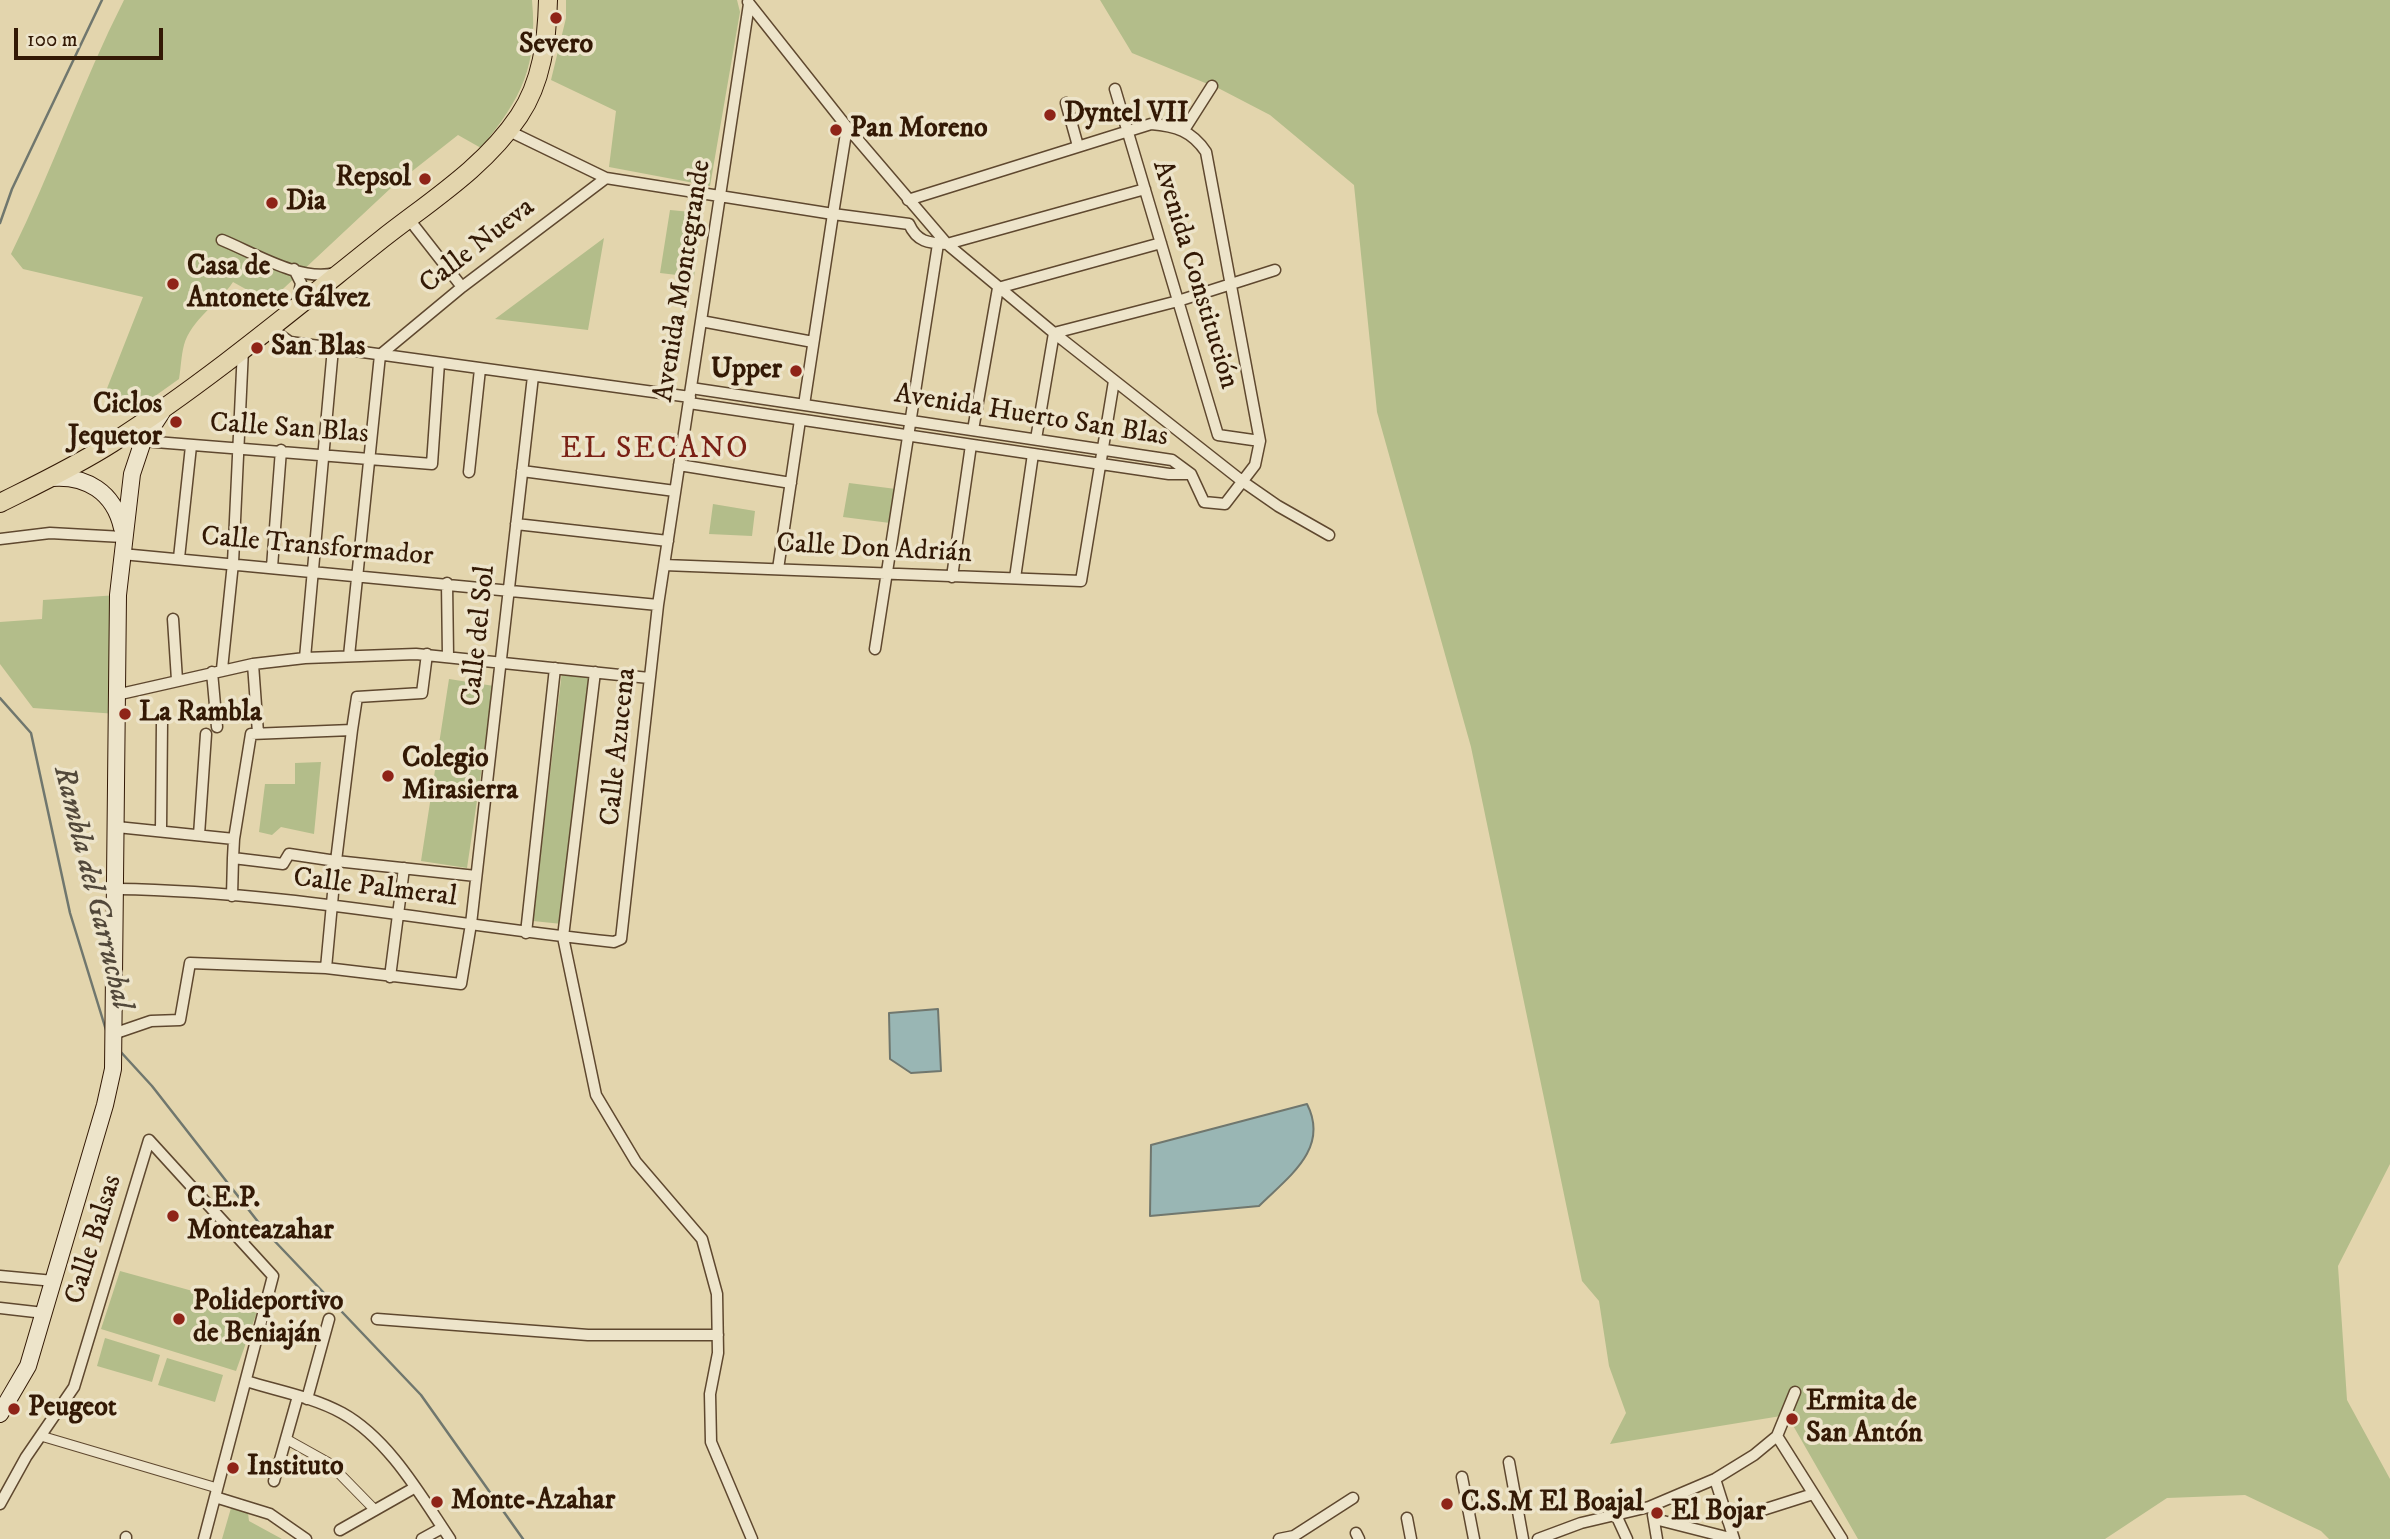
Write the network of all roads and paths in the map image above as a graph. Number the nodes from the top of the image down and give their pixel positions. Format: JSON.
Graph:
{"nodes":[{"id":1,"x":548,"y":0,"type":"edge"},
{"id":2,"x":748,"y":2,"type":"edge"},
{"id":3,"x":1212,"y":86,"type":"dead end"},
{"id":4,"x":1115,"y":89,"type":"dead end"},
{"id":5,"x":1066,"y":103,"type":"dead end"},
{"id":6,"x":846,"y":127,"type":"junction"},
{"id":7,"x":1184,"y":130,"type":"junction"},
{"id":8,"x":509,"y":131,"type":"junction"},
{"id":9,"x":1127,"y":131,"type":"junction"},
{"id":10,"x":1078,"y":146,"type":"junction"},
{"id":11,"x":606,"y":178,"type":"junction"},
{"id":12,"x":1145,"y":189,"type":"junction"},
{"id":13,"x":720,"y":196,"type":"junction"},
{"id":14,"x":908,"y":200,"type":"junction"},
{"id":15,"x":833,"y":214,"type":"junction"},
{"id":16,"x":408,"y":218,"type":"junction"},
{"id":17,"x":222,"y":240,"type":"dead end"},
{"id":18,"x":1161,"y":243,"type":"junction"},
{"id":19,"x":943,"y":244,"type":"junction"},
{"id":20,"x":294,"y":269,"type":"junction"},
{"id":21,"x":1275,"y":270,"type":"dead end"},
{"id":22,"x":341,"y":271,"type":"junction"},
{"id":23,"x":1229,"y":286,"type":"junction"},
{"id":24,"x":462,"y":287,"type":"junction"},
{"id":25,"x":998,"y":288,"type":"junction"},
{"id":26,"x":1178,"y":301,"type":"junction"},
{"id":27,"x":297,"y":305,"type":"junction"},
{"id":28,"x":701,"y":321,"type":"junction"},
{"id":29,"x":269,"y":327,"type":"junction"},
{"id":30,"x":1054,"y":333,"type":"junction"},
{"id":31,"x":813,"y":342,"type":"junction"},
{"id":32,"x":243,"y":346,"type":"junction"},
{"id":33,"x":333,"y":348,"type":"junction"},
{"id":34,"x":380,"y":355,"type":"junction"},
{"id":35,"x":439,"y":363,"type":"junction"},
{"id":36,"x":480,"y":369,"type":"junction"},
{"id":37,"x":533,"y":376,"type":"junction"},
{"id":38,"x":1114,"y":381,"type":"junction"},
{"id":39,"x":690,"y":396,"type":"junction"},
{"id":40,"x":804,"y":405,"type":"junction"},
{"id":41,"x":800,"y":420,"type":"junction"},
{"id":42,"x":911,"y":421,"type":"junction"},
{"id":43,"x":973,"y":430,"type":"junction"},
{"id":44,"x":139,"y":434,"type":"junction"},
{"id":45,"x":909,"y":435,"type":"junction"},
{"id":46,"x":1035,"y":439,"type":"junction"},
{"id":47,"x":1260,"y":441,"type":"junction"},
{"id":48,"x":971,"y":445,"type":"junction"},
{"id":49,"x":191,"y":446,"type":"junction"},
{"id":50,"x":239,"y":446,"type":"junction"},
{"id":51,"x":1101,"y":449,"type":"junction"},
{"id":52,"x":281,"y":450,"type":"junction"},
{"id":53,"x":324,"y":453,"type":"junction"},
{"id":54,"x":1034,"y":454,"type":"junction"},
{"id":55,"x":371,"y":458,"type":"junction"},
{"id":56,"x":1099,"y":464,"type":"junction"},
{"id":57,"x":679,"y":465,"type":"junction"},
{"id":58,"x":522,"y":471,"type":"junction"},
{"id":59,"x":469,"y":472,"type":"dead end"},
{"id":60,"x":1191,"y":474,"type":"junction"},
{"id":61,"x":49,"y":478,"type":"junction"},
{"id":62,"x":1242,"y":481,"type":"junction"},
{"id":63,"x":791,"y":483,"type":"junction"},
{"id":64,"x":675,"y":491,"type":"junction"},
{"id":65,"x":3,"y":502,"type":"edge"},
{"id":66,"x":516,"y":524,"type":"junction"},
{"id":67,"x":1329,"y":535,"type":"dead end"},
{"id":68,"x":0,"y":539,"type":"edge"},
{"id":69,"x":668,"y":541,"type":"junction"},
{"id":70,"x":122,"y":545,"type":"junction"},
{"id":71,"x":179,"y":558,"type":"junction"},
{"id":72,"x":233,"y":563,"type":"junction"},
{"id":73,"x":664,"y":565,"type":"junction"},
{"id":74,"x":271,"y":567,"type":"junction"},
{"id":75,"x":778,"y":569,"type":"junction"},
{"id":76,"x":313,"y":571,"type":"junction"},
{"id":77,"x":888,"y":573,"type":"junction"},
{"id":78,"x":359,"y":575,"type":"junction"},
{"id":79,"x":952,"y":577,"type":"junction"},
{"id":80,"x":1015,"y":578,"type":"junction"},
{"id":81,"x":447,"y":583,"type":"junction"},
{"id":82,"x":508,"y":589,"type":"junction"},
{"id":83,"x":658,"y":604,"type":"junction"},
{"id":84,"x":173,"y":619,"type":"dead end"},
{"id":85,"x":874,"y":649,"type":"dead end"},
{"id":86,"x":427,"y":654,"type":"junction"},
{"id":87,"x":349,"y":656,"type":"junction"},
{"id":88,"x":448,"y":656,"type":"junction"},
{"id":89,"x":305,"y":658,"type":"junction"},
{"id":90,"x":499,"y":662,"type":"junction"},
{"id":91,"x":253,"y":664,"type":"junction"},
{"id":92,"x":555,"y":668,"type":"junction"},
{"id":93,"x":217,"y":670,"type":"junction"},
{"id":94,"x":594,"y":672,"type":"junction"},
{"id":95,"x":649,"y":678,"type":"junction"},
{"id":96,"x":177,"y":680,"type":"junction"},
{"id":97,"x":116,"y":695,"type":"junction"},
{"id":98,"x":162,"y":722,"type":"dead end"},
{"id":99,"x":217,"y":727,"type":"dead end"},
{"id":100,"x":352,"y":730,"type":"junction"},
{"id":101,"x":206,"y":734,"type":"dead end"},
{"id":102,"x":255,"y":734,"type":"junction"},
{"id":103,"x":117,"y":827,"type":"junction"},
{"id":104,"x":161,"y":830,"type":"junction"},
{"id":105,"x":200,"y":835,"type":"junction"},
{"id":106,"x":234,"y":839,"type":"junction"},
{"id":107,"x":233,"y":858,"type":"junction"},
{"id":108,"x":336,"y":861,"type":"junction"},
{"id":109,"x":404,"y":868,"type":"junction"},
{"id":110,"x":476,"y":876,"type":"junction"},
{"id":111,"x":117,"y":889,"type":"junction"},
{"id":112,"x":232,"y":896,"type":"junction"},
{"id":113,"x":332,"y":905,"type":"junction"},
{"id":114,"x":399,"y":916,"type":"junction"},
{"id":115,"x":471,"y":924,"type":"junction"},
{"id":116,"x":526,"y":933,"type":"junction"},
{"id":117,"x":623,"y":935,"type":"joint"},
{"id":118,"x":563,"y":937,"type":"junction"},
{"id":119,"x":326,"y":968,"type":"junction"},
{"id":120,"x":390,"y":977,"type":"junction"},
{"id":121,"x":116,"y":1033,"type":"junction"},
{"id":122,"x":0,"y":1276,"type":"edge"},
{"id":123,"x":54,"y":1281,"type":"junction"},
{"id":124,"x":0,"y":1308,"type":"edge"},
{"id":125,"x":44,"y":1313,"type":"junction"},
{"id":126,"x":329,"y":1319,"type":"dead end"},
{"id":127,"x":377,"y":1320,"type":"dead end"},
{"id":128,"x":718,"y":1335,"type":"junction"},
{"id":129,"x":246,"y":1381,"type":"junction"},
{"id":130,"x":1795,"y":1392,"type":"dead end"},
{"id":131,"x":302,"y":1398,"type":"junction"},
{"id":132,"x":0,"y":1414,"type":"edge"},
{"id":133,"x":41,"y":1436,"type":"junction"},
{"id":134,"x":1777,"y":1436,"type":"junction"},
{"id":135,"x":286,"y":1439,"type":"junction"},
{"id":136,"x":1509,"y":1462,"type":"dead end"},
{"id":137,"x":1462,"y":1478,"type":"dead end"},
{"id":138,"x":1715,"y":1479,"type":"junction"},
{"id":139,"x":274,"y":1481,"type":"dead end"},
{"id":140,"x":414,"y":1488,"type":"junction"},
{"id":141,"x":216,"y":1492,"type":"junction"},
{"id":142,"x":1813,"y":1494,"type":"junction"},
{"id":143,"x":1353,"y":1498,"type":"dead end"},
{"id":144,"x":0,"y":1504,"type":"edge"},
{"id":145,"x":1649,"y":1507,"type":"junction"},
{"id":146,"x":375,"y":1510,"type":"junction"},
{"id":147,"x":1616,"y":1515,"type":"junction"},
{"id":148,"x":1407,"y":1518,"type":"dead end"},
{"id":149,"x":1656,"y":1519,"type":"junction"},
{"id":150,"x":1728,"y":1521,"type":"junction"},
{"id":151,"x":1569,"y":1527,"type":"junction"},
{"id":152,"x":442,"y":1528,"type":"junction"},
{"id":153,"x":340,"y":1530,"type":"dead end"},
{"id":154,"x":1719,"y":1538,"type":"edge"},
{"id":155,"x":204,"y":1539,"type":"edge"},
{"id":156,"x":306,"y":1539,"type":"edge"},
{"id":157,"x":422,"y":1539,"type":"edge"},
{"id":158,"x":450,"y":1539,"type":"edge"},
{"id":159,"x":752,"y":1539,"type":"edge"},
{"id":160,"x":1279,"y":1539,"type":"edge"},
{"id":161,"x":1411,"y":1539,"type":"edge"},
{"id":162,"x":1474,"y":1539,"type":"edge"},
{"id":163,"x":1523,"y":1539,"type":"edge"},
{"id":164,"x":1538,"y":1539,"type":"edge"},
{"id":165,"x":1574,"y":1539,"type":"edge"},
{"id":166,"x":1627,"y":1539,"type":"edge"},
{"id":167,"x":1657,"y":1539,"type":"edge"},
{"id":168,"x":1734,"y":1539,"type":"edge"},
{"id":169,"x":1842,"y":1539,"type":"edge"}],
"edges":[{"from":1,"to":8,"type":"main road"},
{"from":2,"to":6,"type":"street"},
{"from":2,"to":13,"type":"street","name":"Avenida Montegrande"},
{"from":3,"to":7,"type":"street"},
{"from":4,"to":9,"type":"street","name":"Avenida Constitución"},
{"from":5,"to":10,"type":"street"},
{"from":6,"to":14,"type":"street"},
{"from":6,"to":15,"type":"street"},
{"from":7,"to":9,"type":"street"},
{"from":7,"to":23,"type":"street"},
{"from":8,"to":11,"type":"street"},
{"from":8,"to":16,"type":"main road"},
{"from":9,"to":10,"type":"street"},
{"from":9,"to":12,"type":"street","name":"Avenida Constitución"},
{"from":10,"to":14,"type":"street"},
{"from":11,"to":13,"type":"street"},
{"from":11,"to":24,"type":"street","name":"Calle Nueva"},
{"from":12,"to":18,"type":"street","name":"Avenida Constitución"},
{"from":12,"to":19,"type":"street"},
{"from":13,"to":15,"type":"street"},
{"from":13,"to":28,"type":"street","name":"Avenida Montegrande"},
{"from":14,"to":19,"type":"street"},
{"from":15,"to":19,"type":"street"},
{"from":15,"to":31,"type":"street"},
{"from":16,"to":22,"type":"main road"},
{"from":16,"to":24,"type":"street"},
{"from":17,"to":20,"type":"street"},
{"from":18,"to":25,"type":"street"},
{"from":18,"to":26,"type":"street","name":"Avenida Constitución"},
{"from":19,"to":25,"type":"street"},
{"from":19,"to":42,"type":"street"},
{"from":20,"to":22,"type":"street"},
{"from":20,"to":27,"type":"street"},
{"from":21,"to":23,"type":"street"},
{"from":22,"to":27,"type":"main road"},
{"from":23,"to":26,"type":"street"},
{"from":23,"to":47,"type":"street"},
{"from":24,"to":34,"type":"street","name":"Calle Nueva"},
{"from":25,"to":30,"type":"street"},
{"from":25,"to":43,"type":"street"},
{"from":26,"to":30,"type":"street"},
{"from":26,"to":47,"type":"street","name":"Avenida Constitución"},
{"from":27,"to":29,"type":"main road"},
{"from":28,"to":31,"type":"street"},
{"from":28,"to":39,"type":"street","name":"Avenida Montegrande"},
{"from":29,"to":32,"type":"main road"},
{"from":29,"to":33,"type":"street","name":"Avenida Huerto San Blas"},
{"from":30,"to":38,"type":"street"},
{"from":30,"to":46,"type":"street"},
{"from":31,"to":40,"type":"street"},
{"from":32,"to":44,"type":"main road"},
{"from":32,"to":50,"type":"street"},
{"from":33,"to":34,"type":"street","name":"Avenida Huerto San Blas"},
{"from":33,"to":53,"type":"street"},
{"from":34,"to":35,"type":"street","name":"Avenida Huerto San Blas"},
{"from":34,"to":55,"type":"street"},
{"from":35,"to":36,"type":"street","name":"Avenida Huerto San Blas"},
{"from":35,"to":55,"type":"street","name":"Calle San Blas"},
{"from":36,"to":37,"type":"street","name":"Avenida Huerto San Blas"},
{"from":36,"to":59,"type":"street"},
{"from":37,"to":39,"type":"street","name":"Avenida Huerto San Blas"},
{"from":37,"to":58,"type":"street","name":"Calle del Sol"},
{"from":38,"to":51,"type":"street"},
{"from":38,"to":62,"type":"street"},
{"from":39,"to":40,"type":"street","name":"Avenida Huerto San Blas"},
{"from":39,"to":41,"type":"street","name":"Avenida Huerto San Blas"},
{"from":39,"to":57,"type":"street","name":"Avenida Montegrande"},
{"from":40,"to":42,"type":"street","name":"Avenida Huerto San Blas"},
{"from":41,"to":45,"type":"street","name":"Avenida Huerto San Blas"},
{"from":41,"to":63,"type":"street"},
{"from":42,"to":43,"type":"street","name":"Avenida Huerto San Blas"},
{"from":42,"to":45,"type":"street"},
{"from":43,"to":46,"type":"street","name":"Avenida Huerto San Blas"},
{"from":44,"to":49,"type":"street","name":"Calle San Blas"},
{"from":44,"to":61,"type":"main road"},
{"from":44,"to":70,"type":"main road"},
{"from":45,"to":48,"type":"street","name":"Avenida Huerto San Blas"},
{"from":45,"to":77,"type":"street"},
{"from":46,"to":51,"type":"street","name":"Avenida Huerto San Blas"},
{"from":47,"to":62,"type":"street"},
{"from":48,"to":54,"type":"street","name":"Avenida Huerto San Blas"},
{"from":48,"to":79,"type":"street"},
{"from":49,"to":50,"type":"street","name":"Calle San Blas"},
{"from":49,"to":71,"type":"street"},
{"from":50,"to":52,"type":"street","name":"Calle San Blas"},
{"from":50,"to":72,"type":"street"},
{"from":51,"to":56,"type":"street"},
{"from":51,"to":60,"type":"street","name":"Avenida Huerto San Blas"},
{"from":52,"to":53,"type":"street","name":"Calle San Blas"},
{"from":52,"to":74,"type":"street"},
{"from":53,"to":55,"type":"street","name":"Calle San Blas"},
{"from":53,"to":76,"type":"street"},
{"from":54,"to":56,"type":"street","name":"Avenida Huerto San Blas"},
{"from":54,"to":80,"type":"street"},
{"from":55,"to":78,"type":"street"},
{"from":56,"to":60,"type":"street","name":"Avenida Huerto San Blas"},
{"from":56,"to":80,"type":"street","name":"Calle Don Adrián"},
{"from":57,"to":63,"type":"street"},
{"from":57,"to":64,"type":"street","name":"Avenida Montegrande"},
{"from":58,"to":64,"type":"street"},
{"from":58,"to":66,"type":"street","name":"Calle del Sol"},
{"from":60,"to":62,"type":"street"},
{"from":61,"to":65,"type":"main road"},
{"from":61,"to":70,"type":"main road"},
{"from":62,"to":67,"type":"street"},
{"from":63,"to":75,"type":"street"},
{"from":64,"to":69,"type":"street","name":"Avenida Montegrande"},
{"from":66,"to":69,"type":"street"},
{"from":66,"to":82,"type":"street","name":"Calle del Sol"},
{"from":68,"to":70,"type":"street","name":"Calle Transformador"},
{"from":69,"to":73,"type":"street","name":"Avenida Montegrande"},
{"from":70,"to":71,"type":"street","name":"Calle Transformador"},
{"from":70,"to":97,"type":"main road"},
{"from":71,"to":72,"type":"street","name":"Calle Transformador"},
{"from":72,"to":74,"type":"street","name":"Calle Transformador"},
{"from":72,"to":93,"type":"street"},
{"from":73,"to":75,"type":"street","name":"Calle Don Adrián"},
{"from":73,"to":83,"type":"street","name":"Calle Azucena"},
{"from":74,"to":76,"type":"street","name":"Calle Transformador"},
{"from":75,"to":77,"type":"street","name":"Calle Don Adrián"},
{"from":76,"to":78,"type":"street","name":"Calle Transformador"},
{"from":76,"to":89,"type":"street"},
{"from":77,"to":79,"type":"street","name":"Calle Don Adrián"},
{"from":77,"to":85,"type":"street"},
{"from":78,"to":81,"type":"street","name":"Calle Transformador"},
{"from":78,"to":87,"type":"street"},
{"from":79,"to":80,"type":"street","name":"Calle Don Adrián"},
{"from":81,"to":82,"type":"street","name":"Calle Transformador"},
{"from":81,"to":88,"type":"street"},
{"from":82,"to":83,"type":"street","name":"Calle Transformador"},
{"from":82,"to":90,"type":"street","name":"Calle del Sol"},
{"from":83,"to":95,"type":"street","name":"Calle Azucena"},
{"from":84,"to":96,"type":"street"},
{"from":86,"to":87,"type":"street"},
{"from":86,"to":88,"type":"street"},
{"from":86,"to":100,"type":"street"},
{"from":87,"to":89,"type":"street"},
{"from":88,"to":90,"type":"street"},
{"from":89,"to":91,"type":"street"},
{"from":90,"to":92,"type":"street"},
{"from":90,"to":110,"type":"street","name":"Calle del Sol"},
{"from":91,"to":93,"type":"street"},
{"from":91,"to":102,"type":"street"},
{"from":92,"to":94,"type":"street"},
{"from":92,"to":116,"type":"street"},
{"from":93,"to":96,"type":"street"},
{"from":93,"to":99,"type":"street"},
{"from":94,"to":95,"type":"street"},
{"from":94,"to":118,"type":"street"},
{"from":95,"to":117,"type":"street","name":"Calle Azucena"},
{"from":96,"to":97,"type":"street"},
{"from":97,"to":103,"type":"main road"},
{"from":98,"to":104,"type":"street"},
{"from":100,"to":102,"type":"street"},
{"from":100,"to":108,"type":"street"},
{"from":101,"to":105,"type":"street"},
{"from":102,"to":106,"type":"street"},
{"from":103,"to":104,"type":"street"},
{"from":103,"to":111,"type":"main road"},
{"from":104,"to":105,"type":"street"},
{"from":105,"to":106,"type":"street"},
{"from":106,"to":107,"type":"street"},
{"from":107,"to":108,"type":"street"},
{"from":107,"to":112,"type":"street"},
{"from":108,"to":109,"type":"street"},
{"from":108,"to":113,"type":"street"},
{"from":109,"to":110,"type":"street"},
{"from":109,"to":114,"type":"street"},
{"from":110,"to":115,"type":"street","name":"Calle del Sol"},
{"from":111,"to":112,"type":"street","name":"Calle Palmeral"},
{"from":111,"to":121,"type":"main road"},
{"from":112,"to":113,"type":"street","name":"Calle Palmeral"},
{"from":113,"to":114,"type":"street","name":"Calle Palmeral"},
{"from":113,"to":119,"type":"street"},
{"from":114,"to":115,"type":"street","name":"Calle Palmeral"},
{"from":114,"to":120,"type":"street"},
{"from":115,"to":116,"type":"street","name":"Calle Palmeral"},
{"from":115,"to":120,"type":"street","name":"Calle del Sol"},
{"from":116,"to":118,"type":"street","name":"Calle Palmeral"},
{"from":117,"to":118,"type":"street","name":"Calle Palmeral"},
{"from":118,"to":128,"type":"street"},
{"from":119,"to":120,"type":"street"},
{"from":119,"to":121,"type":"street"},
{"from":121,"to":123,"type":"main road"},
{"from":122,"to":123,"type":"street"},
{"from":123,"to":125,"type":"main road"},
{"from":124,"to":125,"type":"street"},
{"from":125,"to":132,"type":"main road"},
{"from":126,"to":131,"type":"street"},
{"from":127,"to":128,"type":"street"},
{"from":128,"to":159,"type":"street"},
{"from":129,"to":131,"type":"street"},
{"from":129,"to":133,"type":"street","name":"Calle Balsas"},
{"from":129,"to":141,"type":"street"},
{"from":130,"to":134,"type":"street"},
{"from":131,"to":135,"type":"street"},
{"from":131,"to":140,"type":"street"},
{"from":133,"to":141,"type":"street"},
{"from":133,"to":144,"type":"street","name":"Calle Balsas"},
{"from":134,"to":138,"type":"street"},
{"from":134,"to":142,"type":"street"},
{"from":135,"to":139,"type":"street"},
{"from":135,"to":146,"type":"street"},
{"from":136,"to":163,"type":"street"},
{"from":137,"to":162,"type":"street"},
{"from":138,"to":145,"type":"street"},
{"from":138,"to":150,"type":"street"},
{"from":140,"to":146,"type":"street"},
{"from":140,"to":152,"type":"street"},
{"from":141,"to":155,"type":"street"},
{"from":141,"to":156,"type":"street"},
{"from":142,"to":150,"type":"street"},
{"from":142,"to":169,"type":"street"},
{"from":143,"to":160,"type":"street"},
{"from":145,"to":147,"type":"street"},
{"from":145,"to":149,"type":"street"},
{"from":146,"to":153,"type":"street"},
{"from":147,"to":151,"type":"street"},
{"from":147,"to":166,"type":"street"},
{"from":148,"to":161,"type":"street"},
{"from":149,"to":154,"type":"street"},
{"from":149,"to":167,"type":"street"},
{"from":150,"to":168,"type":"street"},
{"from":151,"to":164,"type":"street"},
{"from":151,"to":165,"type":"street"},
{"from":152,"to":157,"type":"street"},
{"from":152,"to":158,"type":"street"},
{"from":154,"to":168,"type":"street"}]}
